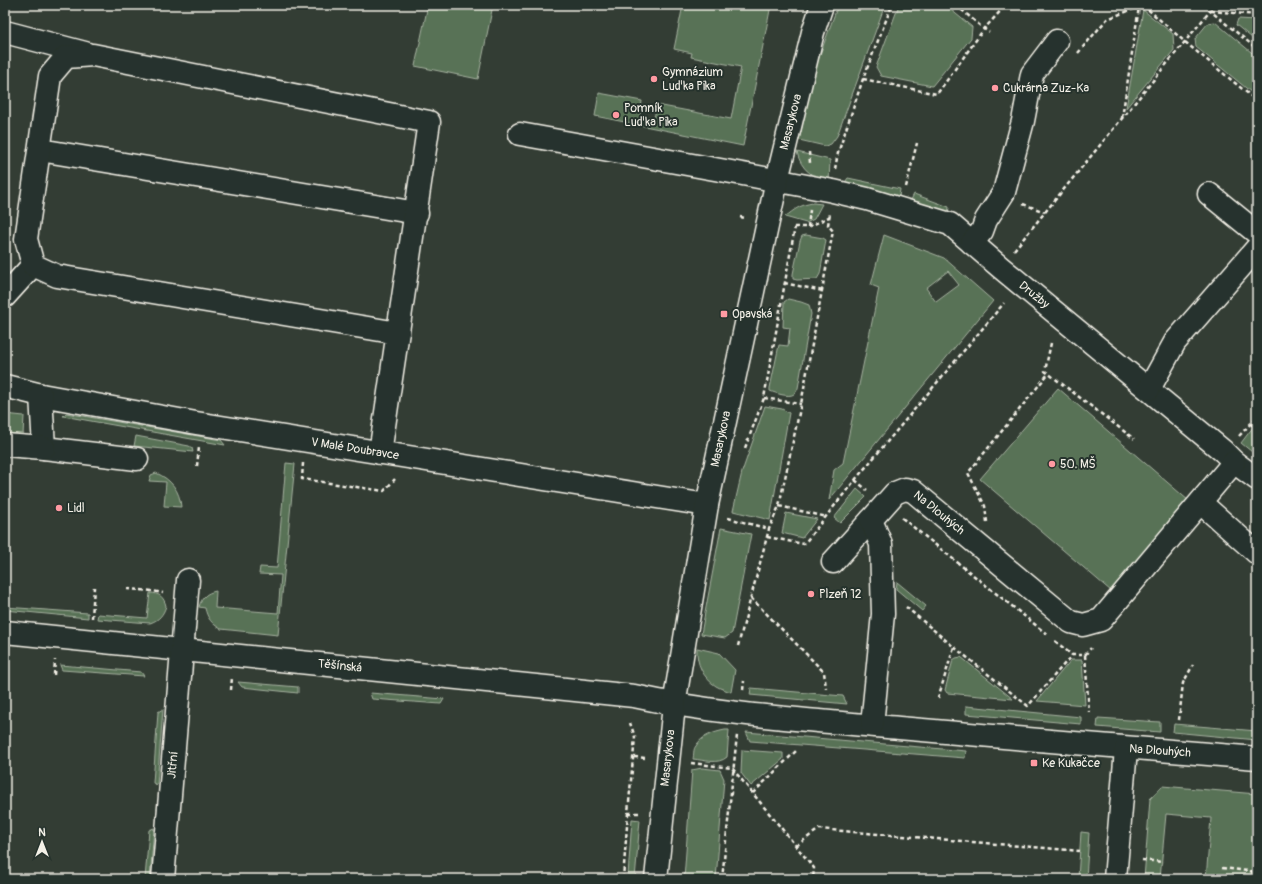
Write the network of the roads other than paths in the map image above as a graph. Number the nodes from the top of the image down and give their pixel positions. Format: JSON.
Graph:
{"nodes":[{"id":1,"x":822,"y":5,"type":"edge"},
{"id":2,"x":5,"y":32,"type":"edge"},
{"id":3,"x":1057,"y":42,"type":"road end"},
{"id":4,"x":91,"y":55,"type":"junction"},
{"id":5,"x":520,"y":134,"type":"dead end"},
{"id":6,"x":40,"y":150,"type":"junction"},
{"id":7,"x":777,"y":180,"type":"junction"},
{"id":8,"x":1209,"y":194,"type":"dead end"},
{"id":9,"x":417,"y":213,"type":"junction"},
{"id":10,"x":1257,"y":233,"type":"edge"},
{"id":11,"x":972,"y":243,"type":"junction"},
{"id":12,"x":1257,"y":248,"type":"edge"},
{"id":13,"x":33,"y":264,"type":"junction"},
{"id":14,"x":5,"y":296,"type":"edge"},
{"id":15,"x":398,"y":333,"type":"junction"},
{"id":16,"x":5,"y":386,"type":"edge"},
{"id":17,"x":1149,"y":389,"type":"junction"},
{"id":18,"x":41,"y":395,"type":"junction"},
{"id":19,"x":5,"y":445,"type":"edge"},
{"id":20,"x":44,"y":448,"type":"junction"},
{"id":21,"x":380,"y":453,"type":"junction"},
{"id":22,"x":137,"y":459,"type":"dead end"},
{"id":23,"x":1234,"y":462,"type":"junction"},
{"id":24,"x":1257,"y":479,"type":"edge"},
{"id":25,"x":1200,"y":503,"type":"junction"},
{"id":26,"x":707,"y":506,"type":"junction"},
{"id":27,"x":878,"y":512,"type":"junction"},
{"id":28,"x":1257,"y":553,"type":"edge"},
{"id":29,"x":833,"y":562,"type":"dead end"},
{"id":30,"x":188,"y":580,"type":"dead end"},
{"id":31,"x":5,"y":632,"type":"edge"},
{"id":32,"x":183,"y":650,"type":"junction"},
{"id":33,"x":674,"y":705,"type":"junction"},
{"id":34,"x":872,"y":725,"type":"junction"},
{"id":35,"x":1126,"y":749,"type":"junction"},
{"id":36,"x":1257,"y":758,"type":"edge"},
{"id":37,"x":163,"y":879,"type":"edge"},
{"id":38,"x":656,"y":879,"type":"edge"},
{"id":39,"x":1115,"y":879,"type":"edge"}],
"edges":[{"from":1,"to":7,"type":"street","name":"Masarykova"},
{"from":2,"to":4,"type":"street"},
{"from":3,"to":11,"type":"street"},
{"from":4,"to":6,"type":"street"},
{"from":4,"to":9,"type":"street"},
{"from":5,"to":7,"type":"street"},
{"from":6,"to":9,"type":"street"},
{"from":6,"to":13,"type":"street"},
{"from":7,"to":11,"type":"street","name":"Družby"},
{"from":7,"to":26,"type":"street","name":"Masarykova"},
{"from":8,"to":10,"type":"street"},
{"from":9,"to":15,"type":"street"},
{"from":11,"to":17,"type":"street","name":"Družby"},
{"from":12,"to":17,"type":"street"},
{"from":13,"to":14,"type":"street"},
{"from":13,"to":15,"type":"street"},
{"from":15,"to":21,"type":"street"},
{"from":16,"to":18,"type":"street","name":"V Malé Doubravce"},
{"from":17,"to":23,"type":"street","name":"Družby"},
{"from":18,"to":20,"type":"street"},
{"from":18,"to":21,"type":"street","name":"V Malé Doubravce"},
{"from":19,"to":20,"type":"street"},
{"from":20,"to":22,"type":"street"},
{"from":21,"to":26,"type":"street","name":"V Malé Doubravce"},
{"from":23,"to":24,"type":"street","name":"Družby"},
{"from":23,"to":25,"type":"street","name":"Na Dlouhých"},
{"from":25,"to":27,"type":"street","name":"Na Dlouhých"},
{"from":25,"to":28,"type":"street"},
{"from":26,"to":33,"type":"street","name":"Masarykova"},
{"from":27,"to":29,"type":"street","name":"Na Dlouhých"},
{"from":27,"to":34,"type":"street"},
{"from":30,"to":32,"type":"street","name":"Jitřní"},
{"from":31,"to":32,"type":"street","name":"Těšínská"},
{"from":32,"to":33,"type":"street","name":"Těšínská"},
{"from":32,"to":37,"type":"street","name":"Jitřní"},
{"from":33,"to":34,"type":"street","name":"Na Dlouhých"},
{"from":33,"to":38,"type":"street","name":"Masarykova"},
{"from":34,"to":35,"type":"street","name":"Na Dlouhých"},
{"from":35,"to":36,"type":"street","name":"Na Dlouhých"},
{"from":35,"to":39,"type":"street"}]}
